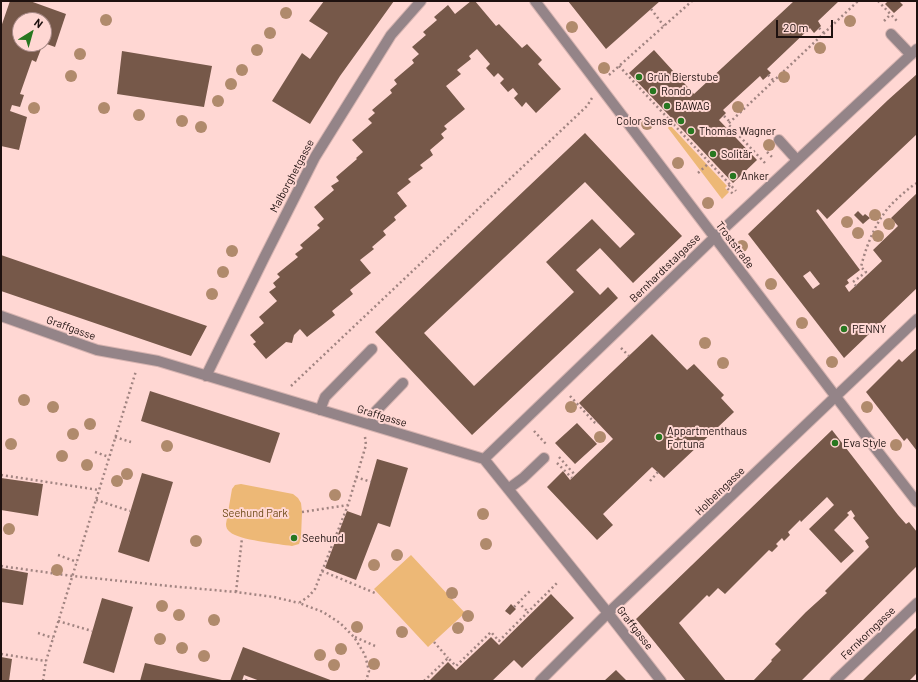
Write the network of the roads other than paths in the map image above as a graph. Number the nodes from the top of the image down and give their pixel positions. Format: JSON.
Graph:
{"nodes":[{"id":1,"x":421,"y":1,"type":"edge"},
{"id":2,"x":535,"y":1,"type":"edge"},
{"id":3,"x":891,"y":34,"type":"dead end"},
{"id":4,"x":914,"y":52,"type":"edge"},
{"id":5,"x":779,"y":140,"type":"dead end"},
{"id":6,"x":797,"y":160,"type":"junction"},
{"id":7,"x":715,"y":237,"type":"junction"},
{"id":8,"x":1,"y":316,"type":"edge"},
{"id":9,"x":917,"y":319,"type":"edge"},
{"id":10,"x":372,"y":349,"type":"dead end"},
{"id":11,"x":206,"y":376,"type":"junction"},
{"id":12,"x":403,"y":383,"type":"dead end"},
{"id":13,"x":836,"y":397,"type":"junction"},
{"id":14,"x":320,"y":410,"type":"junction"},
{"id":15,"x":367,"y":424,"type":"junction"},
{"id":16,"x":544,"y":458,"type":"dead end"},
{"id":17,"x":484,"y":459,"type":"junction"},
{"id":18,"x":508,"y":489,"type":"junction"},
{"id":19,"x":917,"y":502,"type":"edge"},
{"id":20,"x":917,"y":603,"type":"edge"},
{"id":21,"x":608,"y":613,"type":"junction"},
{"id":22,"x":540,"y":681,"type":"edge"},
{"id":23,"x":661,"y":681,"type":"edge"},
{"id":24,"x":835,"y":681,"type":"edge"}],
"edges":[{"from":1,"to":11,"type":"street","name":"Malborghetgasse"},
{"from":2,"to":7,"type":"street","name":"Troststraße"},
{"from":3,"to":4,"type":"street"},
{"from":4,"to":6,"type":"street","name":"Bernhardtstalgasse"},
{"from":5,"to":6,"type":"street"},
{"from":6,"to":7,"type":"street","name":"Bernhardtstalgasse"},
{"from":7,"to":13,"type":"street","name":"Troststraße"},
{"from":7,"to":17,"type":"street","name":"Bernhardtstalgasse"},
{"from":8,"to":11,"type":"street","name":"Graffgasse"},
{"from":9,"to":13,"type":"street","name":"Holbeingasse"},
{"from":10,"to":14,"type":"street"},
{"from":11,"to":14,"type":"street","name":"Graffgasse"},
{"from":12,"to":15,"type":"street"},
{"from":13,"to":19,"type":"street","name":"Troststraße"},
{"from":13,"to":21,"type":"street","name":"Holbeingasse"},
{"from":14,"to":15,"type":"street","name":"Graffgasse"},
{"from":15,"to":17,"type":"street","name":"Graffgasse"},
{"from":16,"to":18,"type":"street"},
{"from":17,"to":18,"type":"street","name":"Graffgasse"},
{"from":18,"to":21,"type":"street","name":"Graffgasse"},
{"from":20,"to":24,"type":"street","name":"Fernkorngasse"},
{"from":21,"to":22,"type":"street","name":"Holbeingasse"},
{"from":21,"to":23,"type":"street","name":"Graffgasse"}]}
